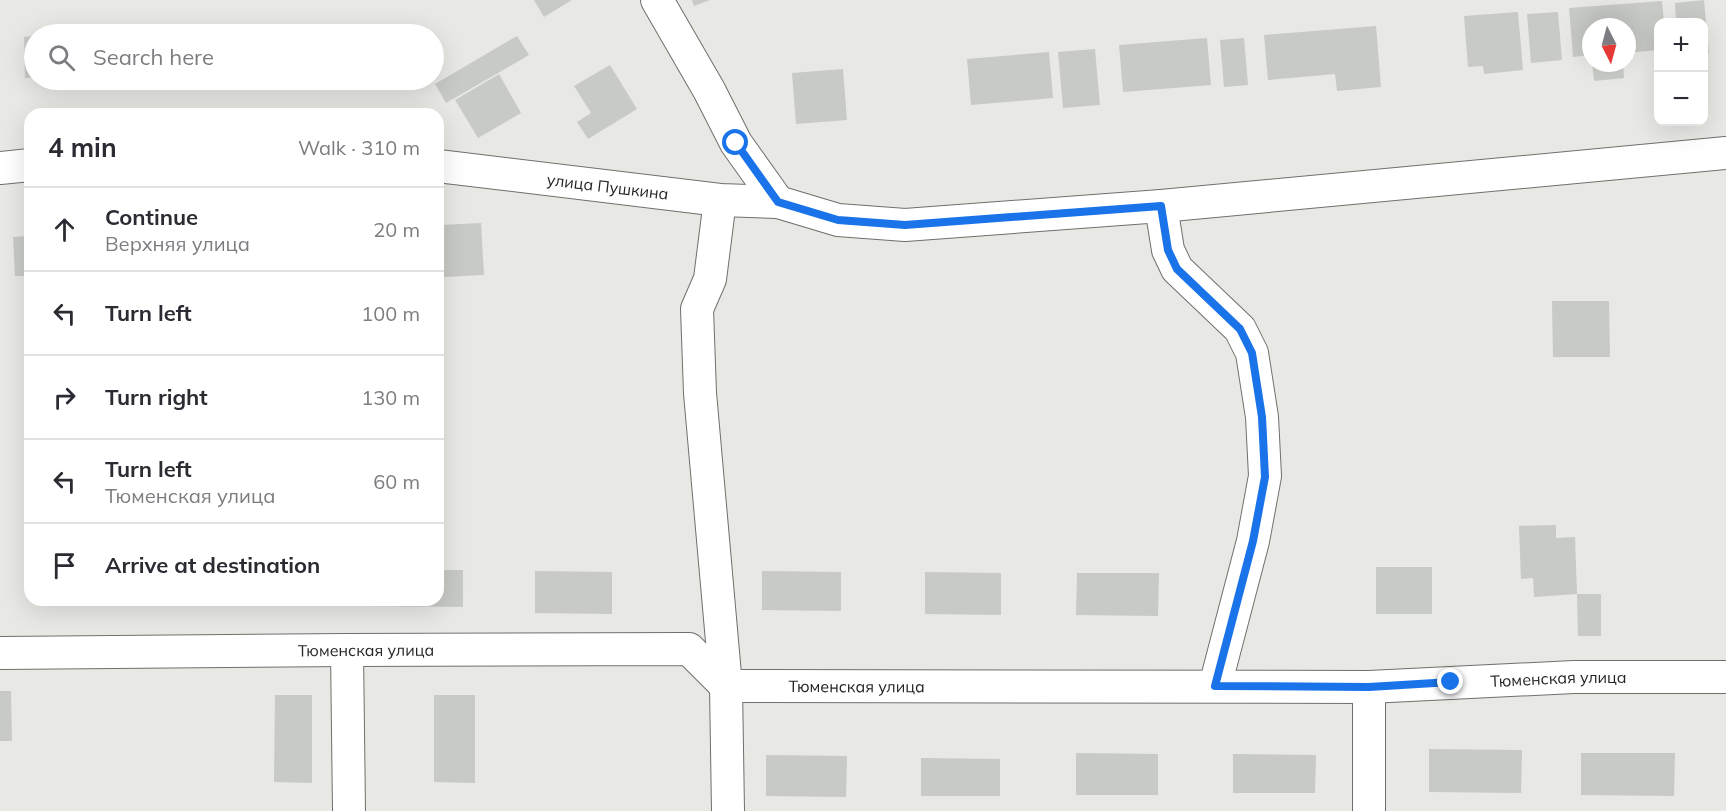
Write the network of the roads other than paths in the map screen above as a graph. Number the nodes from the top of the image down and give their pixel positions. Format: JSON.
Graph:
{"nodes":[{"id":1,"x":657,"y":0,"type":"edge"},
{"id":2,"x":1726,"y":153,"type":"edge"},
{"id":3,"x":24,"y":166,"type":"edge"},
{"id":4,"x":444,"y":167,"type":"edge"},
{"id":5,"x":0,"y":168,"type":"edge"},
{"id":6,"x":720,"y":200,"type":"junction"},
{"id":7,"x":778,"y":202,"type":"junction"},
{"id":8,"x":1161,"y":206,"type":"junction"},
{"id":9,"x":347,"y":650,"type":"junction"},
{"id":10,"x":0,"y":653,"type":"edge"},
{"id":11,"x":1726,"y":677,"type":"edge"},
{"id":12,"x":726,"y":686,"type":"junction"},
{"id":13,"x":1215,"y":686,"type":"junction"},
{"id":14,"x":1369,"y":687,"type":"junction"},
{"id":15,"x":349,"y":811,"type":"edge"},
{"id":16,"x":728,"y":811,"type":"edge"},
{"id":17,"x":1369,"y":811,"type":"edge"}],
"edges":[{"from":1,"to":7,"type":"street"},
{"from":2,"to":8,"type":"street","name":"улица Пушкина"},
{"from":3,"to":5,"type":"street"},
{"from":4,"to":6,"type":"street","name":"улица Пушкина"},
{"from":6,"to":7,"type":"street","name":"улица Пушкина"},
{"from":6,"to":12,"type":"street"},
{"from":7,"to":8,"type":"street","name":"улица Пушкина"},
{"from":8,"to":13,"type":"street"},
{"from":9,"to":10,"type":"street","name":"Тюменская улица"},
{"from":9,"to":12,"type":"street","name":"Тюменская улица"},
{"from":9,"to":15,"type":"street"},
{"from":11,"to":14,"type":"street","name":"Тюменская улица"},
{"from":12,"to":13,"type":"street","name":"Тюменская улица"},
{"from":12,"to":16,"type":"street"},
{"from":13,"to":14,"type":"street","name":"Тюменская улица"},
{"from":14,"to":17,"type":"street"}]}
